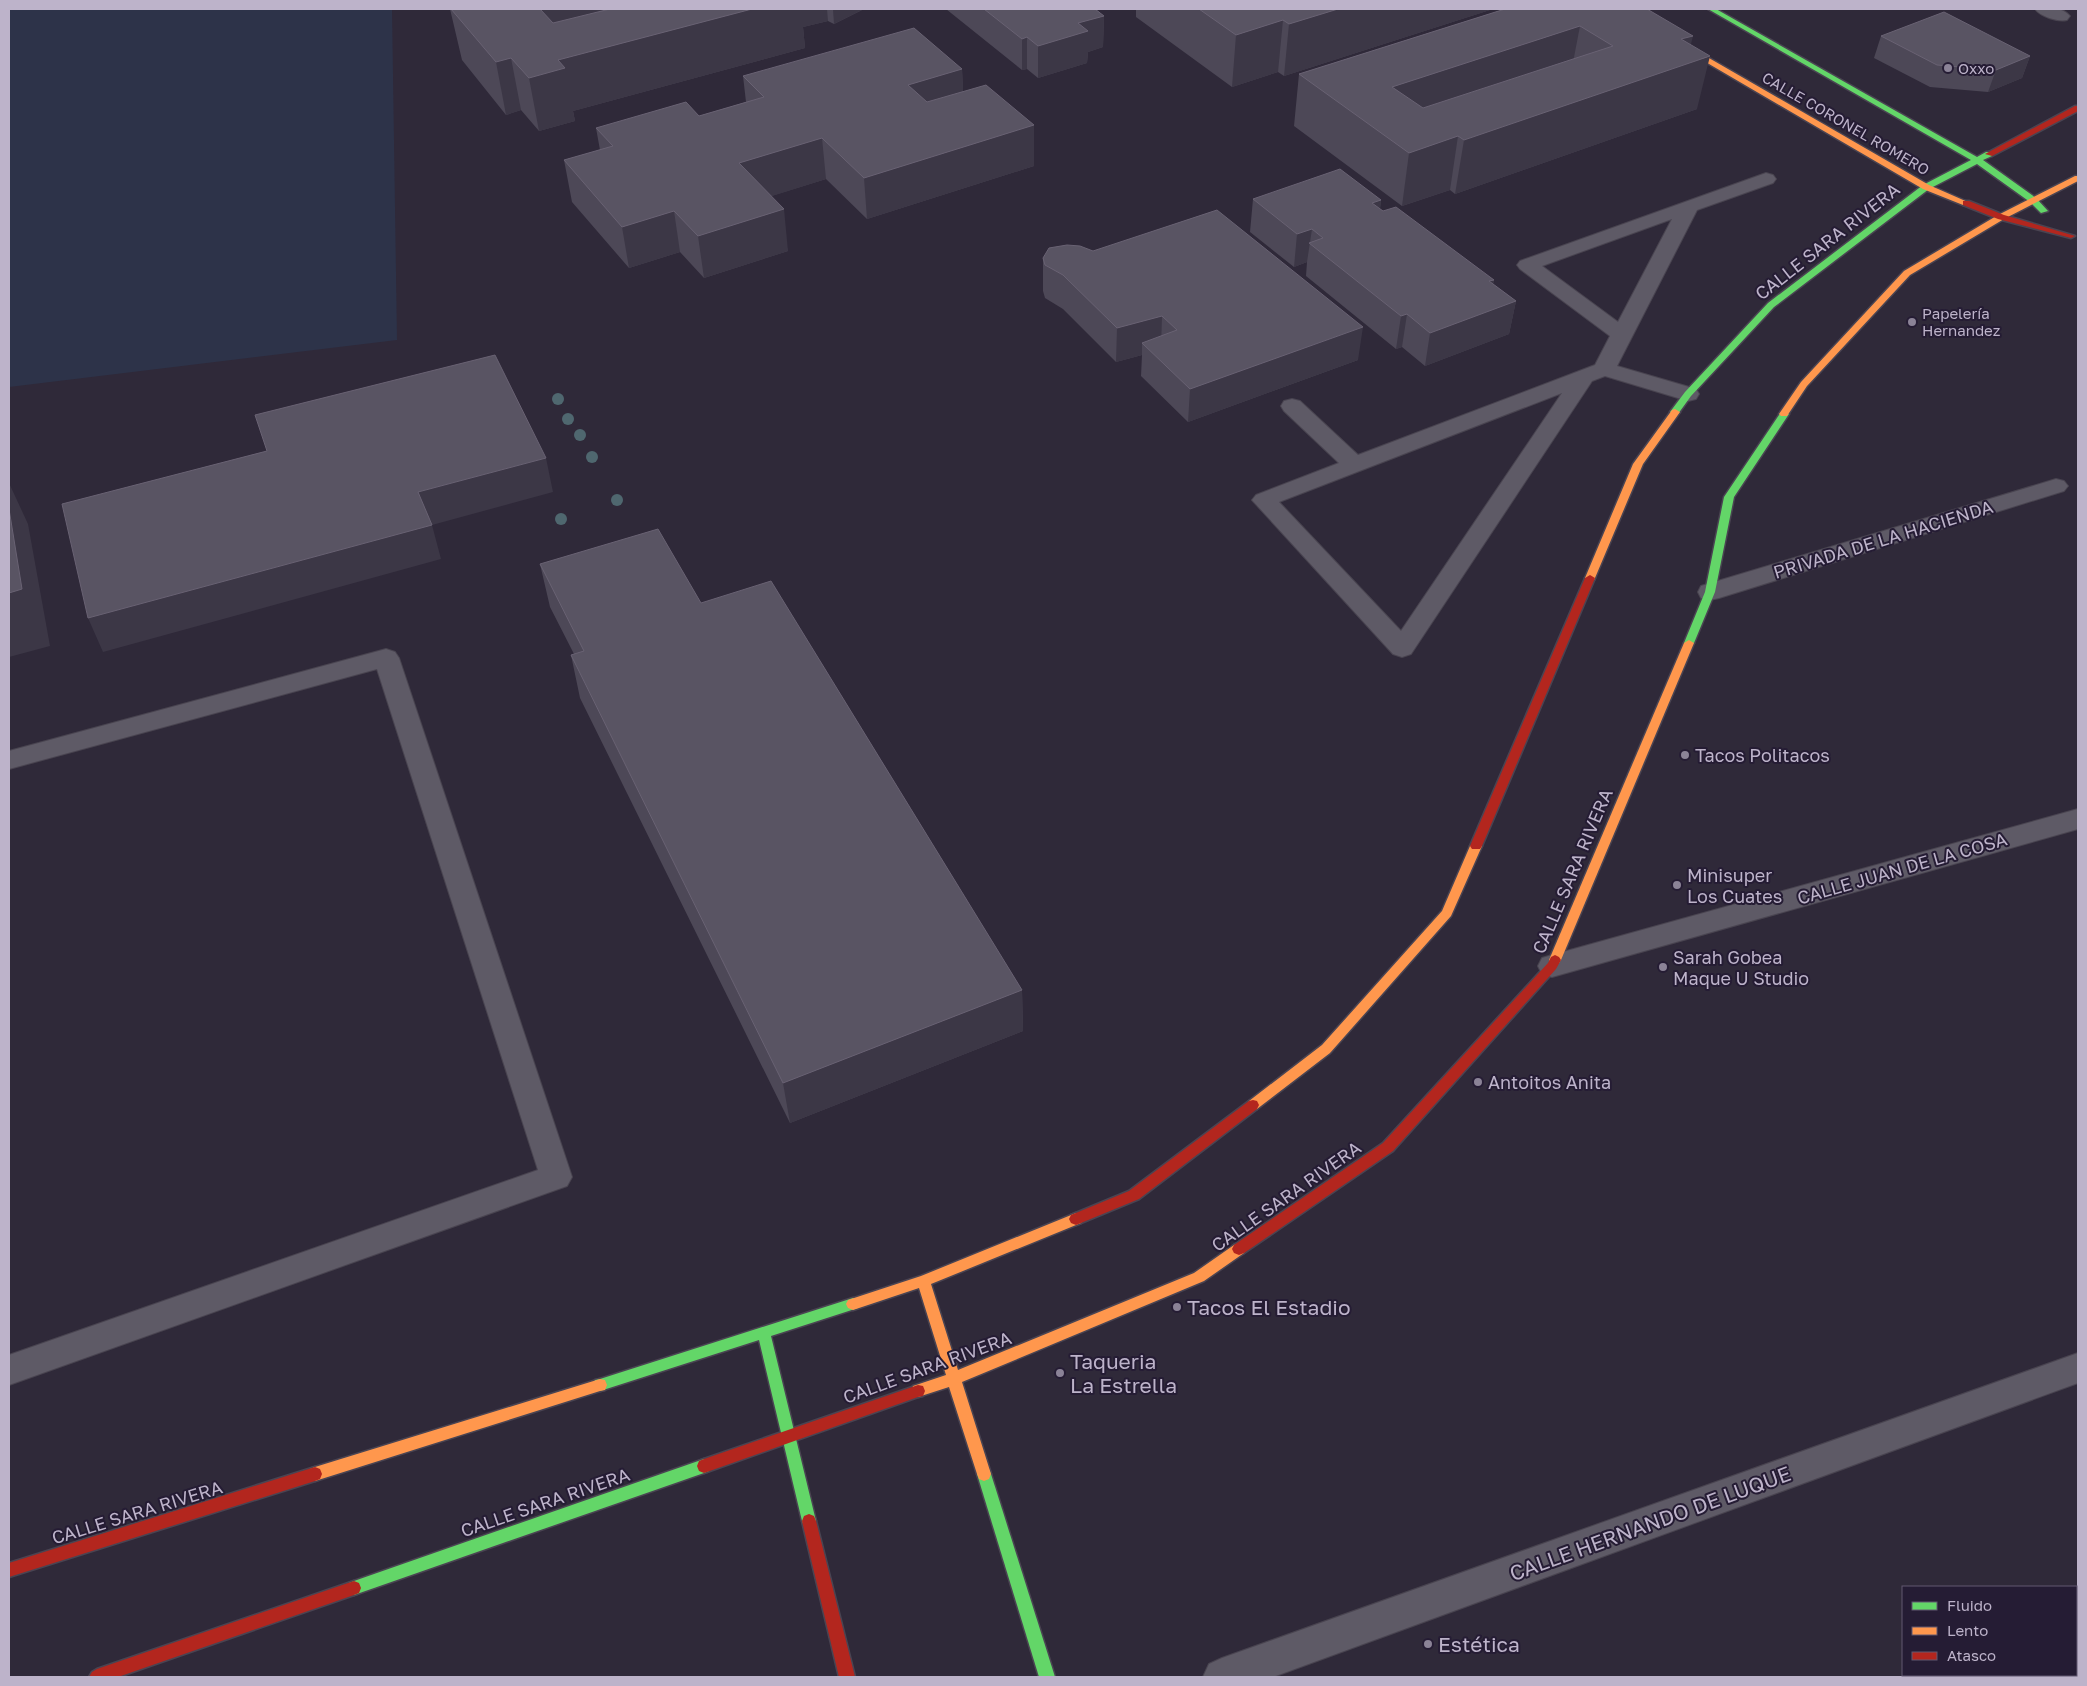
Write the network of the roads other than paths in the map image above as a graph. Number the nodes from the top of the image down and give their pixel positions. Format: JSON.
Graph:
{"nodes":[{"id":1,"x":1619,"y":9,"type":"edge"},
{"id":2,"x":1711,"y":9,"type":"edge"},
{"id":3,"x":2044,"y":9,"type":"edge"},
{"id":4,"x":2061,"y":16,"type":"dead end"},
{"id":5,"x":2078,"y":108,"type":"edge"},
{"id":6,"x":1978,"y":160,"type":"junction"},
{"id":7,"x":2078,"y":178,"type":"edge"},
{"id":8,"x":1766,"y":179,"type":"dead end"},
{"id":9,"x":1926,"y":187,"type":"junction"},
{"id":10,"x":2033,"y":200,"type":"junction"},
{"id":11,"x":1689,"y":206,"type":"junction"},
{"id":12,"x":2001,"y":217,"type":"junction"},
{"id":13,"x":2075,"y":238,"type":"edge"},
{"id":14,"x":1622,"y":335,"type":"junction"},
{"id":15,"x":1594,"y":373,"type":"junction"},
{"id":16,"x":1688,"y":394,"type":"junction"},
{"id":17,"x":1292,"y":406,"type":"dead end"},
{"id":18,"x":1355,"y":465,"type":"junction"},
{"id":19,"x":2056,"y":486,"type":"dead end"},
{"id":20,"x":1710,"y":592,"type":"junction"},
{"id":21,"x":9,"y":760,"type":"edge"},
{"id":22,"x":2078,"y":819,"type":"edge"},
{"id":23,"x":1552,"y":966,"type":"junction"},
{"id":24,"x":923,"y":1281,"type":"junction"},
{"id":25,"x":764,"y":1334,"type":"junction"},
{"id":26,"x":2078,"y":1368,"type":"edge"},
{"id":27,"x":9,"y":1370,"type":"edge"},
{"id":28,"x":953,"y":1379,"type":"junction"},
{"id":29,"x":788,"y":1436,"type":"junction"},
{"id":30,"x":9,"y":1570,"type":"edge"},
{"id":31,"x":97,"y":1677,"type":"edge"},
{"id":32,"x":847,"y":1677,"type":"edge"},
{"id":33,"x":1047,"y":1677,"type":"edge"},
{"id":34,"x":1222,"y":1677,"type":"edge"}],
"edges":[{"from":1,"to":9,"type":"street","name":"CALLE CORONEL ROMERO"},
{"from":2,"to":6,"type":"street","name":"CALLE CORONEL ROMERO"},
{"from":3,"to":4,"type":"street"},
{"from":5,"to":6,"type":"street","name":"CALLE SARA RIVERA"},
{"from":6,"to":9,"type":"street","name":"CALLE SARA RIVERA"},
{"from":6,"to":10,"type":"street","name":"CALLE CORONEL ROMERO"},
{"from":7,"to":10,"type":"street","name":"CALLE SARA RIVERA"},
{"from":8,"to":11,"type":"street"},
{"from":9,"to":12,"type":"street","name":"CALLE CORONEL ROMERO"},
{"from":9,"to":16,"type":"street","name":"CALLE SARA RIVERA"},
{"from":10,"to":12,"type":"street","name":"CALLE SARA RIVERA"},
{"from":10,"to":13,"type":"street","name":"CALLE CORONEL ROMERO"},
{"from":11,"to":14,"type":"street"},
{"from":11,"to":14,"type":"street"},
{"from":12,"to":13,"type":"street","name":"CALLE CORONEL ROMERO"},
{"from":12,"to":20,"type":"street","name":"CALLE SARA RIVERA"},
{"from":14,"to":15,"type":"street"},
{"from":15,"to":16,"type":"street"},
{"from":15,"to":18,"type":"street"},
{"from":15,"to":18,"type":"street"},
{"from":16,"to":24,"type":"street","name":"CALLE SARA RIVERA"},
{"from":17,"to":18,"type":"street"},
{"from":19,"to":20,"type":"street","name":"PRIVADA DE LA HACIENDA"},
{"from":20,"to":23,"type":"street","name":"CALLE SARA RIVERA"},
{"from":21,"to":27,"type":"street"},
{"from":22,"to":23,"type":"street","name":"CALLE JUAN DE LA COSA"},
{"from":23,"to":28,"type":"street","name":"CALLE SARA RIVERA"},
{"from":24,"to":25,"type":"street","name":"CALLE SARA RIVERA"},
{"from":24,"to":28,"type":"street"},
{"from":25,"to":29,"type":"street"},
{"from":25,"to":30,"type":"street","name":"CALLE SARA RIVERA"},
{"from":26,"to":34,"type":"street","name":"CALLE HERNANDO DE LUQUE"},
{"from":28,"to":29,"type":"street","name":"CALLE SARA RIVERA"},
{"from":28,"to":33,"type":"street"},
{"from":29,"to":31,"type":"street","name":"CALLE SARA RIVERA"},
{"from":29,"to":32,"type":"street"}]}
